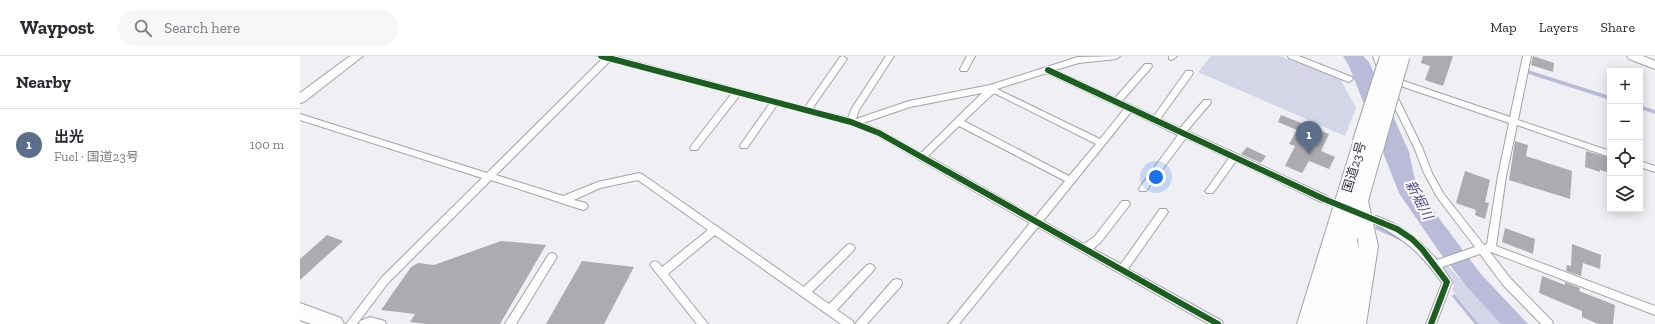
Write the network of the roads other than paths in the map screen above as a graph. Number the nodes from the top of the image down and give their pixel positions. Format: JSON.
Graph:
{"nodes":[{"id":1,"x":357,"y":56,"type":"edge"},
{"id":2,"x":890,"y":56,"type":"edge"},
{"id":3,"x":971,"y":56,"type":"edge"},
{"id":4,"x":1116,"y":56,"type":"edge"},
{"id":5,"x":1292,"y":56,"type":"edge"},
{"id":6,"x":1377,"y":56,"type":"edge"},
{"id":7,"x":1389,"y":56,"type":"edge"},
{"id":8,"x":1401,"y":56,"type":"edge"},
{"id":9,"x":1527,"y":56,"type":"edge"},
{"id":10,"x":1633,"y":56,"type":"edge"},
{"id":11,"x":607,"y":57,"type":"edge"},
{"id":12,"x":1077,"y":58,"type":"edge"},
{"id":13,"x":843,"y":60,"type":"dead end"},
{"id":14,"x":1655,"y":65,"type":"edge"},
{"id":15,"x":1148,"y":66,"type":"dead end"},
{"id":16,"x":964,"y":69,"type":"dead end"},
{"id":17,"x":1048,"y":70,"type":"junction"},
{"id":18,"x":1189,"y":73,"type":"dead end"},
{"id":19,"x":1384,"y":78,"type":"junction"},
{"id":20,"x":1349,"y":79,"type":"dead end"},
{"id":21,"x":991,"y":89,"type":"junction"},
{"id":22,"x":738,"y":92,"type":"junction"},
{"id":23,"x":300,"y":99,"type":"edge"},
{"id":24,"x":775,"y":102,"type":"junction"},
{"id":25,"x":1116,"y":102,"type":"junction"},
{"id":26,"x":1207,"y":102,"type":"dead end"},
{"id":27,"x":1130,"y":108,"type":"junction"},
{"id":28,"x":807,"y":110,"type":"junction"},
{"id":29,"x":300,"y":117,"type":"edge"},
{"id":30,"x":1154,"y":120,"type":"junction"},
{"id":31,"x":1514,"y":121,"type":"junction"},
{"id":32,"x":853,"y":122,"type":"junction"},
{"id":33,"x":959,"y":122,"type":"junction"},
{"id":34,"x":1183,"y":133,"type":"junction"},
{"id":35,"x":1101,"y":143,"type":"junction"},
{"id":36,"x":744,"y":146,"type":"dead end"},
{"id":37,"x":1368,"y":146,"type":"junction"},
{"id":38,"x":694,"y":148,"type":"dead end"},
{"id":39,"x":1607,"y":153,"type":"edge"},
{"id":40,"x":922,"y":157,"type":"junction"},
{"id":41,"x":1234,"y":157,"type":"junction"},
{"id":42,"x":1643,"y":165,"type":"edge"},
{"id":43,"x":1655,"y":169,"type":"edge"},
{"id":44,"x":490,"y":177,"type":"junction"},
{"id":45,"x":1070,"y":180,"type":"junction"},
{"id":46,"x":1143,"y":188,"type":"dead end"},
{"id":47,"x":1210,"y":192,"type":"dead end"},
{"id":48,"x":1324,"y":199,"type":"tunnel mouth"},
{"id":49,"x":564,"y":200,"type":"junction"},
{"id":50,"x":1360,"y":201,"type":"junction"},
{"id":51,"x":1125,"y":204,"type":"dead end"},
{"id":52,"x":583,"y":206,"type":"dead end"},
{"id":53,"x":1163,"y":212,"type":"dead end"},
{"id":54,"x":1376,"y":220,"type":"dead end"},
{"id":55,"x":1037,"y":221,"type":"junction"},
{"id":56,"x":715,"y":229,"type":"junction"},
{"id":57,"x":1349,"y":238,"type":"junction"},
{"id":58,"x":850,"y":248,"type":"dead end"},
{"id":59,"x":1085,"y":249,"type":"junction"},
{"id":60,"x":1482,"y":249,"type":"junction"},
{"id":61,"x":552,"y":257,"type":"dead end"},
{"id":62,"x":1439,"y":264,"type":"junction"},
{"id":63,"x":870,"y":268,"type":"dead end"},
{"id":64,"x":1122,"y":270,"type":"junction"},
{"id":65,"x":897,"y":283,"type":"dead end"},
{"id":66,"x":805,"y":293,"type":"junction"},
{"id":67,"x":300,"y":310,"type":"edge"},
{"id":68,"x":830,"y":310,"type":"junction"},
{"id":69,"x":1655,"y":311,"type":"edge"},
{"id":70,"x":334,"y":324,"type":"edge"},
{"id":71,"x":351,"y":324,"type":"edge"},
{"id":72,"x":364,"y":324,"type":"edge"},
{"id":73,"x":381,"y":324,"type":"edge"},
{"id":74,"x":510,"y":324,"type":"edge"},
{"id":75,"x":703,"y":324,"type":"edge"},
{"id":76,"x":849,"y":324,"type":"edge"},
{"id":77,"x":860,"y":324,"type":"edge"},
{"id":78,"x":953,"y":324,"type":"edge"},
{"id":79,"x":1218,"y":324,"type":"edge"},
{"id":80,"x":1307,"y":324,"type":"edge"},
{"id":81,"x":1326,"y":324,"type":"edge"},
{"id":82,"x":1344,"y":324,"type":"edge"},
{"id":83,"x":1356,"y":324,"type":"edge"},
{"id":84,"x":1431,"y":324,"type":"edge"},
{"id":85,"x":1548,"y":324,"type":"edge"}],
"edges":[{"from":1,"to":23,"type":"main road"},
{"from":2,"to":32,"type":"street"},
{"from":3,"to":16,"type":"street"},
{"from":4,"to":12,"type":"street"},
{"from":5,"to":20,"type":"street"},
{"from":6,"to":19,"type":"street"},
{"from":7,"to":37,"type":"highway","name":"国道23号","bridge":true},
{"from":8,"to":37,"type":"highway","name":"国道23号","bridge":true},
{"from":9,"to":31,"type":"street"},
{"from":10,"to":14,"type":"main road"},
{"from":11,"to":22,"type":"street"},
{"from":11,"to":44,"type":"street"},
{"from":12,"to":17,"type":"street"},
{"from":13,"to":28,"type":"street"},
{"from":15,"to":25,"type":"street"},
{"from":17,"to":21,"type":"street"},
{"from":17,"to":25,"type":"street"},
{"from":18,"to":30,"type":"street"},
{"from":19,"to":31,"type":"street"},
{"from":19,"to":60,"type":"street"},
{"from":21,"to":32,"type":"street"},
{"from":21,"to":33,"type":"street"},
{"from":21,"to":35,"type":"street"},
{"from":22,"to":24,"type":"street"},
{"from":22,"to":38,"type":"street"},
{"from":24,"to":28,"type":"street"},
{"from":24,"to":36,"type":"street"},
{"from":25,"to":27,"type":"street"},
{"from":26,"to":34,"type":"street"},
{"from":27,"to":30,"type":"street"},
{"from":27,"to":35,"type":"street"},
{"from":28,"to":32,"type":"street"},
{"from":29,"to":44,"type":"street"},
{"from":30,"to":34,"type":"street"},
{"from":31,"to":39,"type":"street"},
{"from":31,"to":60,"type":"street"},
{"from":32,"to":40,"type":"street"},
{"from":33,"to":40,"type":"street"},
{"from":33,"to":45,"type":"street"},
{"from":34,"to":41,"type":"street"},
{"from":34,"to":46,"type":"street"},
{"from":35,"to":45,"type":"street"},
{"from":37,"to":50,"type":"highway","name":"国道23号"},
{"from":37,"to":80,"type":"highway","name":"国道23号"},
{"from":40,"to":55,"type":"street"},
{"from":41,"to":47,"type":"street"},
{"from":41,"to":48,"type":"street"},
{"from":42,"to":43,"type":"street"},
{"from":44,"to":49,"type":"street"},
{"from":44,"to":71,"type":"street"},
{"from":45,"to":55,"type":"street"},
{"from":49,"to":52,"type":"street"},
{"from":49,"to":56,"type":"street"},
{"from":50,"to":57,"type":"highway","name":"国道23号"},
{"from":50,"to":83,"type":"highway"},
{"from":51,"to":59,"type":"street"},
{"from":53,"to":64,"type":"street"},
{"from":54,"to":62,"type":"street"},
{"from":55,"to":59,"type":"street"},
{"from":55,"to":78,"type":"street"},
{"from":56,"to":66,"type":"street"},
{"from":56,"to":75,"type":"street"},
{"from":57,"to":81,"type":"highway","name":"国道23号"},
{"from":57,"to":82,"type":"highway"},
{"from":58,"to":66,"type":"street"},
{"from":59,"to":64,"type":"street"},
{"from":60,"to":62,"type":"street"},
{"from":60,"to":69,"type":"street"},
{"from":60,"to":85,"type":"street"},
{"from":61,"to":74,"type":"street"},
{"from":62,"to":84,"type":"street"},
{"from":63,"to":68,"type":"street"},
{"from":64,"to":79,"type":"street"},
{"from":65,"to":77,"type":"street"},
{"from":66,"to":68,"type":"street"},
{"from":67,"to":70,"type":"highway"},
{"from":68,"to":76,"type":"street"},
{"from":72,"to":73,"type":"street"}]}
